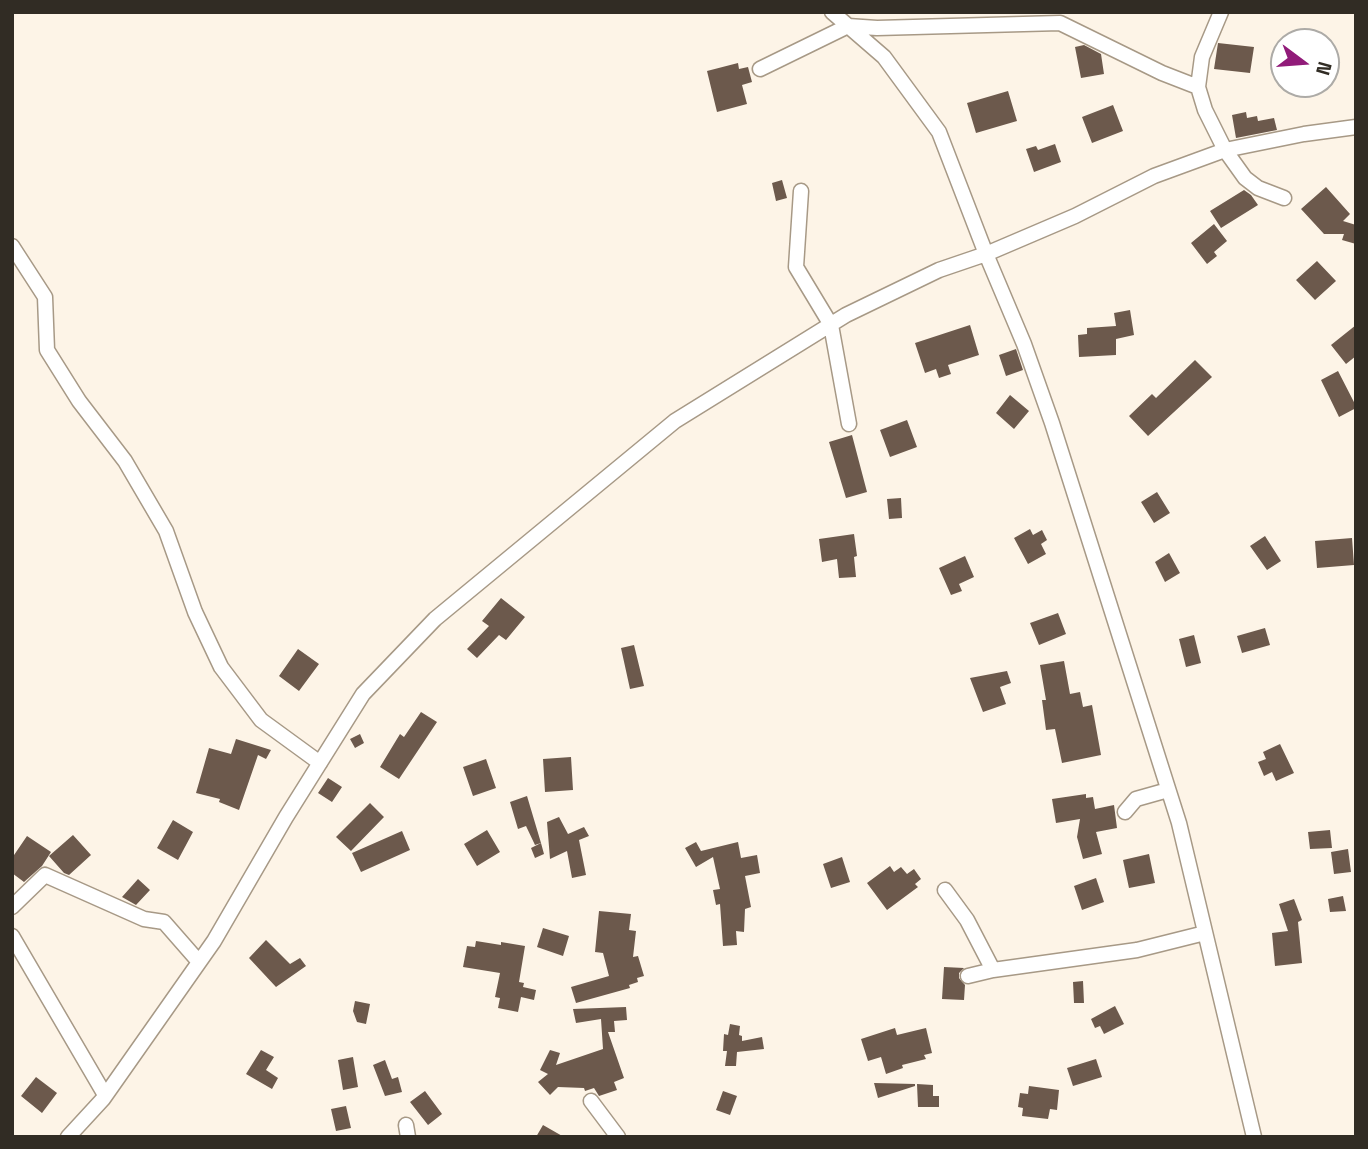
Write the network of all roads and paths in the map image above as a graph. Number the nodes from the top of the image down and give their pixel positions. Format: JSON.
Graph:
{"nodes":[{"id":1,"x":832,"y":12,"type":"edge"},
{"id":2,"x":1220,"y":12,"type":"edge"},
{"id":3,"x":848,"y":26,"type":"junction"},
{"id":4,"x":760,"y":69,"type":"dead end"},
{"id":5,"x":1198,"y":87,"type":"junction"},
{"id":6,"x":1356,"y":127,"type":"edge"},
{"id":7,"x":1225,"y":149,"type":"junction"},
{"id":8,"x":802,"y":191,"type":"dead end"},
{"id":9,"x":1283,"y":198,"type":"dead end"},
{"id":10,"x":12,"y":246,"type":"edge"},
{"id":11,"x":986,"y":254,"type":"junction"},
{"id":12,"x":831,"y":325,"type":"junction"},
{"id":13,"x":849,"y":424,"type":"dead end"},
{"id":14,"x":320,"y":763,"type":"junction"},
{"id":15,"x":1168,"y":790,"type":"junction"},
{"id":16,"x":1125,"y":812,"type":"dead end"},
{"id":17,"x":945,"y":890,"type":"dead end"},
{"id":18,"x":12,"y":907,"type":"edge"},
{"id":19,"x":1205,"y":933,"type":"junction"},
{"id":20,"x":12,"y":936,"type":"edge"},
{"id":21,"x":199,"y":962,"type":"junction"},
{"id":22,"x":993,"y":970,"type":"junction"},
{"id":23,"x":968,"y":976,"type":"dead end"},
{"id":24,"x":105,"y":1095,"type":"junction"},
{"id":25,"x":591,"y":1101,"type":"dead end"},
{"id":26,"x":68,"y":1137,"type":"edge"},
{"id":27,"x":618,"y":1137,"type":"edge"},
{"id":28,"x":1254,"y":1137,"type":"edge"}],
"edges":[{"from":1,"to":3,"type":"street"},
{"from":2,"to":5,"type":"street"},
{"from":3,"to":4,"type":"street"},
{"from":3,"to":5,"type":"street"},
{"from":3,"to":11,"type":"street"},
{"from":5,"to":7,"type":"street"},
{"from":6,"to":7,"type":"street"},
{"from":7,"to":9,"type":"street"},
{"from":7,"to":11,"type":"street"},
{"from":8,"to":12,"type":"street"},
{"from":10,"to":14,"type":"street"},
{"from":11,"to":12,"type":"street"},
{"from":11,"to":15,"type":"street"},
{"from":12,"to":13,"type":"street"},
{"from":12,"to":14,"type":"street"},
{"from":14,"to":21,"type":"street"},
{"from":15,"to":16,"type":"street"},
{"from":15,"to":19,"type":"street"},
{"from":17,"to":22,"type":"street"},
{"from":18,"to":21,"type":"street"},
{"from":19,"to":22,"type":"street"},
{"from":19,"to":28,"type":"street"},
{"from":20,"to":24,"type":"street"},
{"from":21,"to":24,"type":"street"},
{"from":22,"to":23,"type":"street"},
{"from":24,"to":26,"type":"street"},
{"from":25,"to":27,"type":"street"}]}
